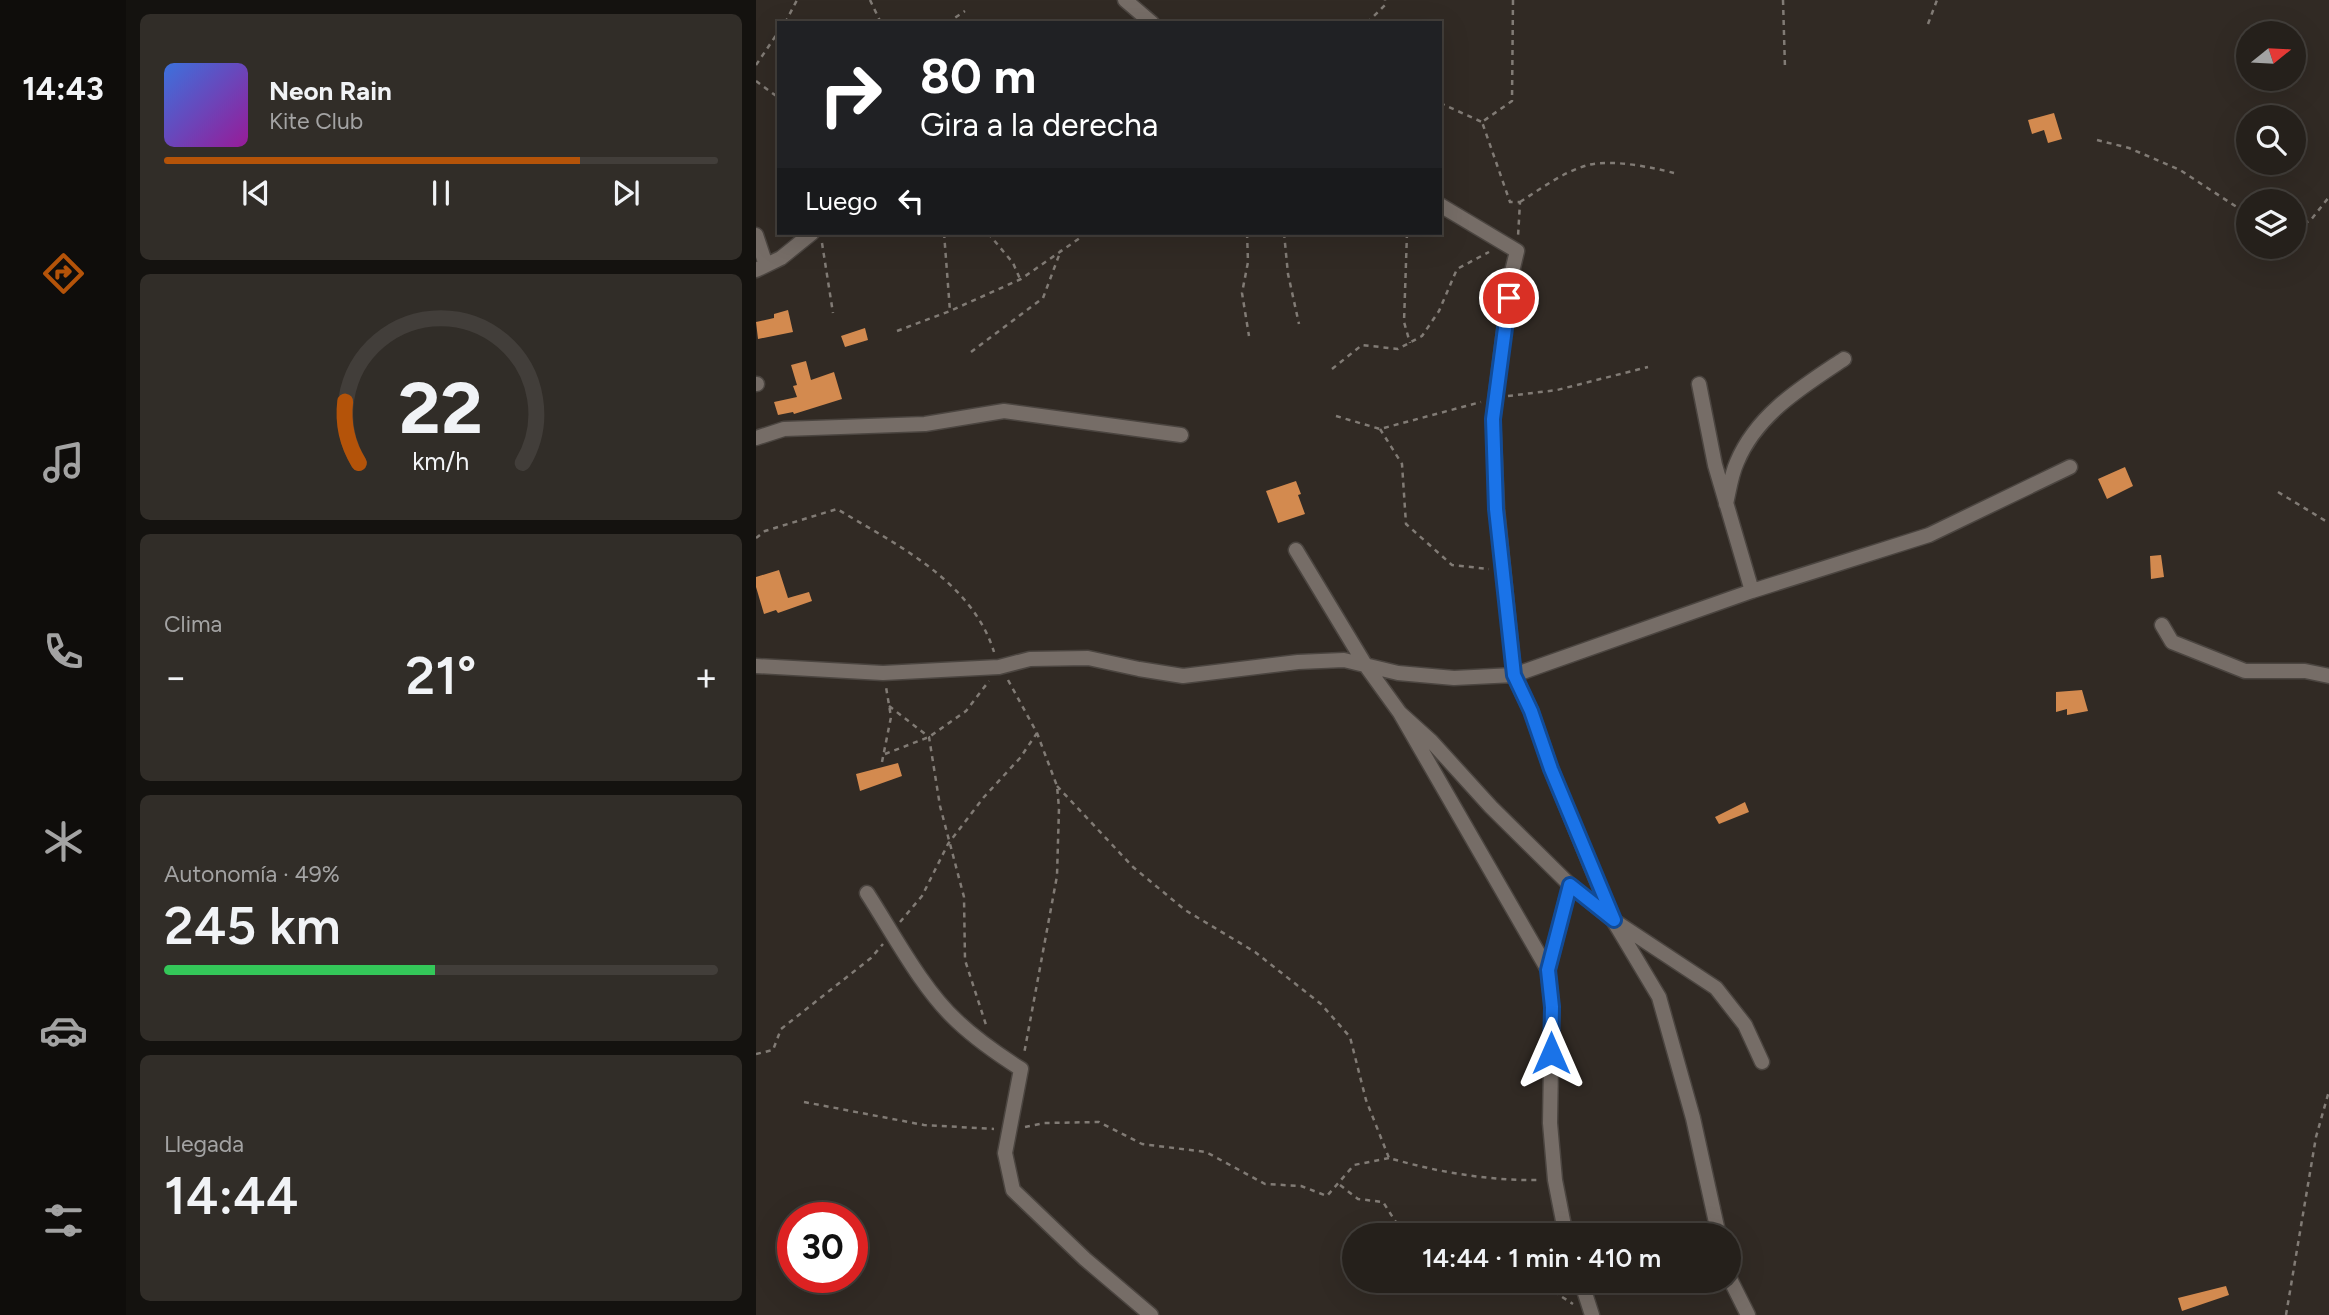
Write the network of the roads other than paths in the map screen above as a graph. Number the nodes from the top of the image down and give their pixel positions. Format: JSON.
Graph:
{"nodes":[{"id":1,"x":1125,"y":0,"type":"edge"},
{"id":2,"x":1150,"y":21,"type":"edge"},
{"id":3,"x":1442,"y":206,"type":"edge"},
{"id":4,"x":756,"y":235,"type":"edge"},
{"id":5,"x":817,"y":237,"type":"edge"},
{"id":6,"x":761,"y":267,"type":"edge"},
{"id":7,"x":1844,"y":359,"type":"dead end"},
{"id":8,"x":1699,"y":384,"type":"dead end"},
{"id":9,"x":1181,"y":435,"type":"dead end"},
{"id":10,"x":756,"y":438,"type":"edge"},
{"id":11,"x":2070,"y":467,"type":"dead end"},
{"id":12,"x":1726,"y":507,"type":"junction"},
{"id":13,"x":1296,"y":550,"type":"dead end"},
{"id":14,"x":1752,"y":591,"type":"junction"},
{"id":15,"x":2162,"y":625,"type":"dead end"},
{"id":16,"x":756,"y":666,"type":"edge"},
{"id":17,"x":1366,"y":666,"type":"junction"},
{"id":18,"x":1514,"y":675,"type":"junction"},
{"id":19,"x":2329,"y":676,"type":"edge"},
{"id":20,"x":1400,"y":713,"type":"junction"},
{"id":21,"x":1570,"y":885,"type":"junction"},
{"id":22,"x":867,"y":893,"type":"dead end"},
{"id":23,"x":1614,"y":920,"type":"junction"},
{"id":24,"x":1548,"y":970,"type":"junction"},
{"id":25,"x":1762,"y":1062,"type":"dead end"},
{"id":26,"x":1563,"y":1223,"type":"edge"},
{"id":27,"x":1716,"y":1223,"type":"edge"},
{"id":28,"x":1585,"y":1293,"type":"edge"},
{"id":29,"x":1737,"y":1293,"type":"edge"},
{"id":30,"x":1151,"y":1315,"type":"edge"},
{"id":31,"x":1592,"y":1315,"type":"edge"},
{"id":32,"x":1748,"y":1315,"type":"edge"}],
"edges":[{"from":1,"to":2,"type":"street"},
{"from":3,"to":18,"type":"street"},
{"from":4,"to":6,"type":"street"},
{"from":5,"to":6,"type":"street"},
{"from":7,"to":12,"type":"street"},
{"from":8,"to":12,"type":"street"},
{"from":9,"to":10,"type":"street"},
{"from":11,"to":14,"type":"street"},
{"from":12,"to":14,"type":"street"},
{"from":13,"to":17,"type":"street"},
{"from":14,"to":18,"type":"street"},
{"from":15,"to":19,"type":"street"},
{"from":16,"to":17,"type":"street"},
{"from":17,"to":18,"type":"street"},
{"from":17,"to":20,"type":"street"},
{"from":18,"to":23,"type":"street"},
{"from":20,"to":21,"type":"street"},
{"from":20,"to":24,"type":"street"},
{"from":21,"to":23,"type":"street"},
{"from":21,"to":24,"type":"street"},
{"from":22,"to":30,"type":"street"},
{"from":23,"to":25,"type":"street"},
{"from":23,"to":27,"type":"street"},
{"from":24,"to":26,"type":"street"},
{"from":28,"to":31,"type":"street"},
{"from":29,"to":32,"type":"street"}]}
